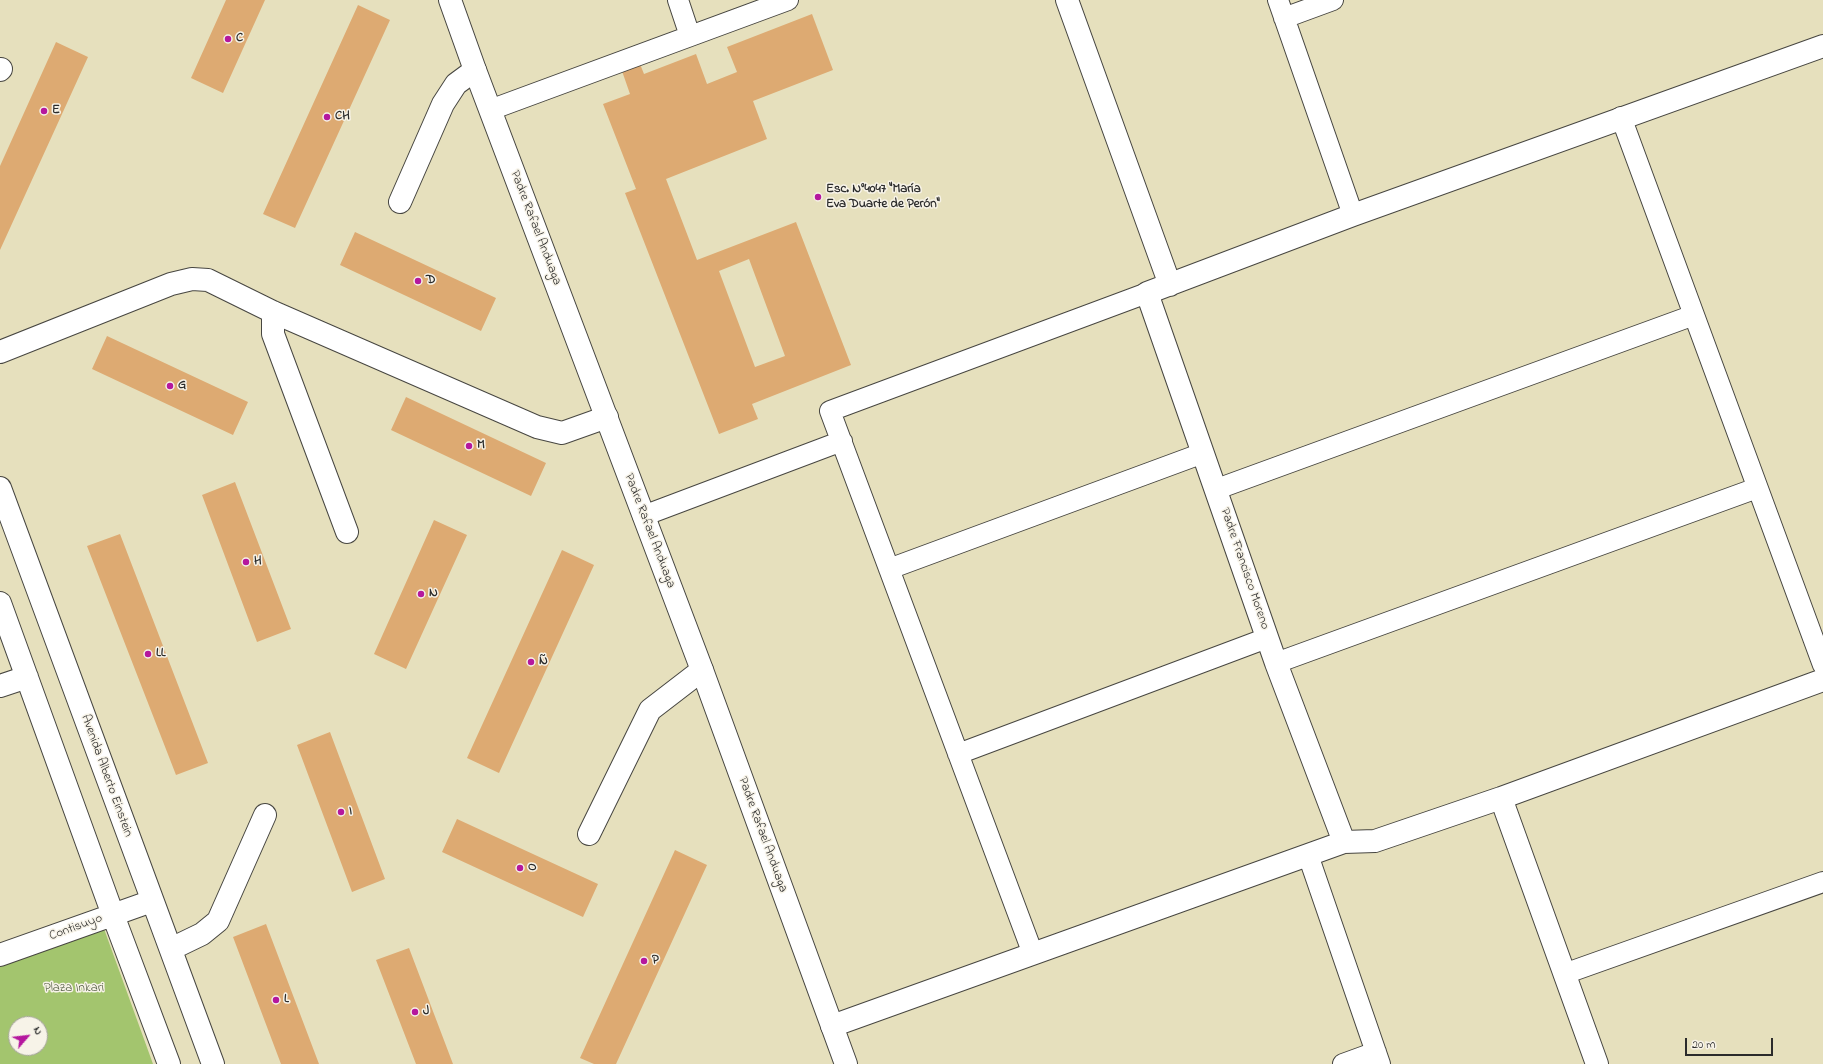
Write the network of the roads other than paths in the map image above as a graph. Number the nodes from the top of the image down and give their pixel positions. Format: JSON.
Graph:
{"nodes":[{"id":1,"x":450,"y":0,"type":"edge"},
{"id":2,"x":678,"y":0,"type":"edge"},
{"id":3,"x":788,"y":0,"type":"edge"},
{"id":4,"x":1067,"y":0,"type":"edge"},
{"id":5,"x":1333,"y":0,"type":"edge"},
{"id":6,"x":1281,"y":9,"type":"edge"},
{"id":7,"x":690,"y":36,"type":"junction"},
{"id":8,"x":1823,"y":46,"type":"edge"},
{"id":9,"x":475,"y":70,"type":"junction"},
{"id":10,"x":490,"y":110,"type":"junction"},
{"id":11,"x":1621,"y":117,"type":"junction"},
{"id":12,"x":400,"y":202,"type":"dead end"},
{"id":13,"x":1353,"y":215,"type":"junction"},
{"id":14,"x":1170,"y":285,"type":"junction"},
{"id":15,"x":1147,"y":293,"type":"junction"},
{"id":16,"x":273,"y":312,"type":"junction"},
{"id":17,"x":1694,"y":315,"type":"junction"},
{"id":18,"x":0,"y":352,"type":"edge"},
{"id":19,"x":607,"y":417,"type":"junction"},
{"id":20,"x":842,"y":441,"type":"junction"},
{"id":21,"x":1203,"y":453,"type":"junction"},
{"id":22,"x":0,"y":488,"type":"edge"},
{"id":23,"x":1757,"y":488,"type":"junction"},
{"id":24,"x":1216,"y":489,"type":"junction"},
{"id":25,"x":643,"y":516,"type":"junction"},
{"id":26,"x":347,"y":532,"type":"dead end"},
{"id":27,"x":889,"y":569,"type":"junction"},
{"id":28,"x":0,"y":603,"type":"edge"},
{"id":29,"x":1267,"y":638,"type":"junction"},
{"id":30,"x":1276,"y":663,"type":"junction"},
{"id":31,"x":1823,"y":665,"type":"edge"},
{"id":32,"x":702,"y":670,"type":"junction"},
{"id":33,"x":27,"y":677,"type":"junction"},
{"id":34,"x":1823,"y":680,"type":"edge"},
{"id":35,"x":0,"y":686,"type":"edge"},
{"id":36,"x":958,"y":754,"type":"junction"},
{"id":37,"x":1501,"y":798,"type":"junction"},
{"id":38,"x":265,"y":815,"type":"dead end"},
{"id":39,"x":589,"y":834,"type":"dead end"},
{"id":40,"x":1344,"y":842,"type":"junction"},
{"id":41,"x":1308,"y":855,"type":"junction"},
{"id":42,"x":1823,"y":882,"type":"edge"},
{"id":43,"x":152,"y":901,"type":"junction"},
{"id":44,"x":113,"y":915,"type":"junction"},
{"id":45,"x":171,"y":949,"type":"junction"},
{"id":46,"x":1034,"y":954,"type":"junction"},
{"id":47,"x":0,"y":955,"type":"edge"},
{"id":48,"x":1564,"y":974,"type":"junction"},
{"id":49,"x":832,"y":1026,"type":"junction"},
{"id":50,"x":1378,"y":1058,"type":"edge"},
{"id":51,"x":169,"y":1064,"type":"edge"},
{"id":52,"x":213,"y":1064,"type":"edge"},
{"id":53,"x":846,"y":1064,"type":"edge"},
{"id":54,"x":1343,"y":1064,"type":"edge"},
{"id":55,"x":1597,"y":1064,"type":"edge"}],
"edges":[{"from":1,"to":9,"type":"street","name":"Padre Rafael Anduaga"},
{"from":2,"to":7,"type":"street"},
{"from":3,"to":7,"type":"street"},
{"from":4,"to":14,"type":"street"},
{"from":5,"to":6,"type":"street"},
{"from":6,"to":13,"type":"street"},
{"from":7,"to":10,"type":"street"},
{"from":8,"to":11,"type":"street"},
{"from":9,"to":10,"type":"street","name":"Padre Rafael Anduaga"},
{"from":9,"to":12,"type":"street"},
{"from":10,"to":19,"type":"street","name":"Padre Rafael Anduaga"},
{"from":11,"to":13,"type":"street"},
{"from":11,"to":17,"type":"street"},
{"from":13,"to":14,"type":"street"},
{"from":14,"to":15,"type":"street"},
{"from":15,"to":20,"type":"street"},
{"from":15,"to":21,"type":"street","name":"Padre Francisco Moreno"},
{"from":16,"to":18,"type":"street"},
{"from":16,"to":19,"type":"street"},
{"from":16,"to":26,"type":"street"},
{"from":17,"to":23,"type":"street"},
{"from":17,"to":24,"type":"street"},
{"from":19,"to":25,"type":"street","name":"Padre Rafael Anduaga"},
{"from":20,"to":25,"type":"street"},
{"from":20,"to":27,"type":"street"},
{"from":21,"to":24,"type":"street","name":"Padre Francisco Moreno"},
{"from":21,"to":27,"type":"street"},
{"from":22,"to":43,"type":"street","name":"Avenida Alberto Einstein"},
{"from":23,"to":30,"type":"street"},
{"from":23,"to":31,"type":"street"},
{"from":24,"to":29,"type":"street","name":"Padre Francisco Moreno"},
{"from":25,"to":32,"type":"street","name":"Padre Rafael Anduaga"},
{"from":27,"to":36,"type":"street"},
{"from":28,"to":33,"type":"street"},
{"from":29,"to":30,"type":"street","name":"Padre Francisco Moreno"},
{"from":29,"to":36,"type":"street"},
{"from":30,"to":40,"type":"street","name":"Padre Francisco Moreno"},
{"from":32,"to":39,"type":"street"},
{"from":32,"to":49,"type":"street","name":"Padre Rafael Anduaga"},
{"from":33,"to":35,"type":"street"},
{"from":33,"to":44,"type":"street"},
{"from":34,"to":37,"type":"street"},
{"from":36,"to":46,"type":"street"},
{"from":37,"to":40,"type":"street"},
{"from":37,"to":48,"type":"street"},
{"from":38,"to":45,"type":"street"},
{"from":40,"to":41,"type":"street"},
{"from":41,"to":46,"type":"street"},
{"from":41,"to":50,"type":"street"},
{"from":42,"to":48,"type":"street"},
{"from":43,"to":44,"type":"street","name":"Contisuyo"},
{"from":43,"to":45,"type":"street","name":"Avenida Alberto Einstein"},
{"from":44,"to":47,"type":"street","name":"Contisuyo"},
{"from":44,"to":51,"type":"street"},
{"from":45,"to":52,"type":"street","name":"Avenida Alberto Einstein"},
{"from":46,"to":49,"type":"street"},
{"from":48,"to":55,"type":"street"},
{"from":49,"to":53,"type":"street","name":"Padre Rafael Anduaga"},
{"from":50,"to":54,"type":"street"}]}
